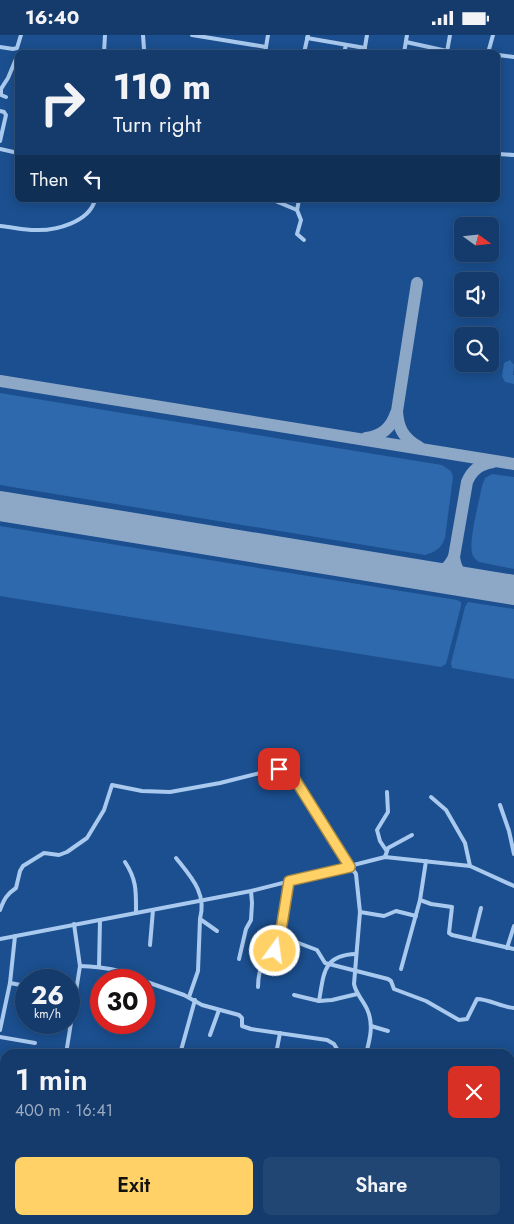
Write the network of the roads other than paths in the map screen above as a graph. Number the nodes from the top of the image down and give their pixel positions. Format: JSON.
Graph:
{"nodes":[{"id":1,"x":21,"y":35,"type":"edge"},
{"id":2,"x":105,"y":35,"type":"edge"},
{"id":3,"x":143,"y":35,"type":"edge"},
{"id":4,"x":192,"y":35,"type":"edge"},
{"id":5,"x":268,"y":35,"type":"edge"},
{"id":6,"x":367,"y":35,"type":"edge"},
{"id":7,"x":407,"y":35,"type":"edge"},
{"id":8,"x":450,"y":35,"type":"edge"},
{"id":9,"x":493,"y":35,"type":"edge"},
{"id":10,"x":307,"y":36,"type":"edge"},
{"id":11,"x":406,"y":41,"type":"junction"},
{"id":12,"x":346,"y":45,"type":"junction"},
{"id":13,"x":0,"y":47,"type":"edge"},
{"id":14,"x":16,"y":50,"type":"edge"},
{"id":15,"x":18,"y":50,"type":"edge"},
{"id":16,"x":104,"y":50,"type":"edge"},
{"id":17,"x":144,"y":50,"type":"edge"},
{"id":18,"x":265,"y":50,"type":"edge"},
{"id":19,"x":305,"y":50,"type":"edge"},
{"id":20,"x":345,"y":50,"type":"edge"},
{"id":21,"x":364,"y":50,"type":"edge"},
{"id":22,"x":404,"y":50,"type":"edge"},
{"id":23,"x":442,"y":50,"type":"edge"},
{"id":24,"x":446,"y":50,"type":"edge"},
{"id":25,"x":489,"y":50,"type":"edge"},
{"id":26,"x":500,"y":55,"type":"edge"},
{"id":27,"x":514,"y":57,"type":"edge"},
{"id":28,"x":15,"y":59,"type":"edge"},
{"id":29,"x":6,"y":97,"type":"dead end"},
{"id":30,"x":0,"y":111,"type":"edge"},
{"id":31,"x":0,"y":141,"type":"edge"},
{"id":32,"x":0,"y":149,"type":"edge"},
{"id":33,"x":15,"y":152,"type":"edge"},
{"id":34,"x":500,"y":154,"type":"edge"},
{"id":35,"x":514,"y":155,"type":"edge"},
{"id":36,"x":94,"y":202,"type":"edge"},
{"id":37,"x":279,"y":202,"type":"edge"},
{"id":38,"x":299,"y":202,"type":"edge"},
{"id":39,"x":297,"y":210,"type":"junction"},
{"id":40,"x":0,"y":227,"type":"edge"},
{"id":41,"x":304,"y":240,"type":"dead end"},
{"id":42,"x":387,"y":792,"type":"dead end"},
{"id":43,"x":431,"y":797,"type":"dead end"},
{"id":44,"x":500,"y":805,"type":"dead end"},
{"id":45,"x":412,"y":835,"type":"dead end"},
{"id":46,"x":386,"y":850,"type":"junction"},
{"id":47,"x":514,"y":854,"type":"edge"},
{"id":48,"x":385,"y":857,"type":"junction"},
{"id":49,"x":176,"y":858,"type":"dead end"},
{"id":50,"x":125,"y":861,"type":"dead end"},
{"id":51,"x":426,"y":861,"type":"junction"},
{"id":52,"x":470,"y":866,"type":"junction"},
{"id":53,"x":350,"y":867,"type":"junction"},
{"id":54,"x":289,"y":881,"type":"junction"},
{"id":55,"x":514,"y":886,"type":"edge"},
{"id":56,"x":251,"y":891,"type":"junction"},
{"id":57,"x":202,"y":900,"type":"junction"},
{"id":58,"x":420,"y":900,"type":"junction"},
{"id":59,"x":481,"y":908,"type":"dead end"},
{"id":60,"x":0,"y":910,"type":"edge"},
{"id":61,"x":153,"y":910,"type":"junction"},
{"id":62,"x":360,"y":911,"type":"junction"},
{"id":63,"x":136,"y":913,"type":"junction"},
{"id":64,"x":416,"y":916,"type":"junction"},
{"id":65,"x":200,"y":919,"type":"junction"},
{"id":66,"x":100,"y":920,"type":"junction"},
{"id":67,"x":74,"y":924,"type":"junction"},
{"id":68,"x":514,"y":925,"type":"edge"},
{"id":69,"x":217,"y":931,"type":"dead end"},
{"id":70,"x":16,"y":936,"type":"junction"},
{"id":71,"x":280,"y":936,"type":"junction"},
{"id":72,"x":0,"y":939,"type":"edge"},
{"id":73,"x":473,"y":940,"type":"junction"},
{"id":74,"x":150,"y":945,"type":"dead end"},
{"id":75,"x":507,"y":948,"type":"junction"},
{"id":76,"x":514,"y":949,"type":"edge"},
{"id":77,"x":356,"y":954,"type":"junction"},
{"id":78,"x":239,"y":959,"type":"dead end"},
{"id":79,"x":328,"y":964,"type":"junction"},
{"id":80,"x":80,"y":966,"type":"junction"},
{"id":81,"x":99,"y":967,"type":"junction"},
{"id":82,"x":80,"y":969,"type":"edge"},
{"id":83,"x":110,"y":969,"type":"edge"},
{"id":84,"x":401,"y":969,"type":"dead end"},
{"id":85,"x":355,"y":971,"type":"junction"},
{"id":86,"x":10,"y":983,"type":"junction"},
{"id":87,"x":15,"y":984,"type":"edge"},
{"id":88,"x":155,"y":985,"type":"edge"},
{"id":89,"x":258,"y":987,"type":"dead end"},
{"id":90,"x":357,"y":994,"type":"junction"},
{"id":91,"x":294,"y":995,"type":"dead end"},
{"id":92,"x":189,"y":997,"type":"junction"},
{"id":93,"x":195,"y":1000,"type":"junction"},
{"id":94,"x":319,"y":1001,"type":"junction"},
{"id":95,"x":514,"y":1007,"type":"edge"},
{"id":96,"x":219,"y":1010,"type":"junction"},
{"id":97,"x":371,"y":1026,"type":"junction"},
{"id":98,"x":0,"y":1027,"type":"edge"},
{"id":99,"x":388,"y":1031,"type":"dead end"},
{"id":100,"x":280,"y":1033,"type":"junction"},
{"id":101,"x":69,"y":1034,"type":"edge"},
{"id":102,"x":210,"y":1035,"type":"dead end"},
{"id":103,"x":0,"y":1037,"type":"edge"},
{"id":104,"x":35,"y":1043,"type":"dead end"},
{"id":105,"x":67,"y":1049,"type":"edge"},
{"id":106,"x":181,"y":1049,"type":"edge"},
{"id":107,"x":277,"y":1049,"type":"edge"},
{"id":108,"x":337,"y":1049,"type":"edge"},
{"id":109,"x":367,"y":1049,"type":"edge"}],
"edges":[{"from":1,"to":15,"type":"street"},
{"from":2,"to":16,"type":"street"},
{"from":3,"to":17,"type":"street"},
{"from":4,"to":18,"type":"street"},
{"from":5,"to":18,"type":"street"},
{"from":6,"to":21,"type":"street"},
{"from":7,"to":11,"type":"street"},
{"from":8,"to":24,"type":"street"},
{"from":9,"to":25,"type":"street"},
{"from":10,"to":12,"type":"street"},
{"from":10,"to":19,"type":"street"},
{"from":11,"to":22,"type":"street"},
{"from":11,"to":23,"type":"street"},
{"from":12,"to":20,"type":"street"},
{"from":12,"to":21,"type":"street"},
{"from":13,"to":14,"type":"street"},
{"from":26,"to":27,"type":"street"},
{"from":28,"to":29,"type":"street"},
{"from":30,"to":31,"type":"street"},
{"from":32,"to":33,"type":"street"},
{"from":34,"to":35,"type":"street"},
{"from":36,"to":40,"type":"street"},
{"from":37,"to":39,"type":"street"},
{"from":38,"to":39,"type":"street"},
{"from":39,"to":41,"type":"street"},
{"from":42,"to":46,"type":"street"},
{"from":43,"to":52,"type":"street"},
{"from":44,"to":47,"type":"street"},
{"from":45,"to":46,"type":"street"},
{"from":46,"to":48,"type":"street"},
{"from":48,"to":51,"type":"street"},
{"from":48,"to":53,"type":"street"},
{"from":49,"to":57,"type":"street"},
{"from":50,"to":63,"type":"street"},
{"from":51,"to":52,"type":"street"},
{"from":51,"to":58,"type":"street"},
{"from":52,"to":55,"type":"street"},
{"from":53,"to":54,"type":"street"},
{"from":53,"to":60,"type":"street"},
{"from":53,"to":62,"type":"street"},
{"from":54,"to":56,"type":"street"},
{"from":54,"to":71,"type":"street"},
{"from":56,"to":57,"type":"street"},
{"from":56,"to":78,"type":"street"},
{"from":57,"to":61,"type":"street"},
{"from":57,"to":65,"type":"street"},
{"from":58,"to":64,"type":"street"},
{"from":58,"to":73,"type":"street"},
{"from":59,"to":73,"type":"street"},
{"from":61,"to":63,"type":"street"},
{"from":61,"to":74,"type":"street"},
{"from":62,"to":64,"type":"street"},
{"from":62,"to":77,"type":"street"},
{"from":63,"to":66,"type":"street"},
{"from":64,"to":84,"type":"street"},
{"from":65,"to":69,"type":"street"},
{"from":65,"to":92,"type":"street"},
{"from":66,"to":67,"type":"street"},
{"from":66,"to":81,"type":"street"},
{"from":67,"to":70,"type":"street"},
{"from":67,"to":80,"type":"street"},
{"from":68,"to":75,"type":"street"},
{"from":70,"to":72,"type":"street"},
{"from":70,"to":86,"type":"street"},
{"from":71,"to":79,"type":"street"},
{"from":71,"to":89,"type":"street"},
{"from":73,"to":75,"type":"street"},
{"from":75,"to":76,"type":"street"},
{"from":77,"to":79,"type":"street"},
{"from":77,"to":85,"type":"street"},
{"from":79,"to":85,"type":"street"},
{"from":79,"to":94,"type":"street"},
{"from":80,"to":81,"type":"street"},
{"from":80,"to":82,"type":"street"},
{"from":81,"to":83,"type":"street"},
{"from":85,"to":90,"type":"street"},
{"from":85,"to":95,"type":"street"},
{"from":86,"to":87,"type":"street"},
{"from":86,"to":98,"type":"street"},
{"from":88,"to":92,"type":"street"},
{"from":90,"to":94,"type":"street"},
{"from":90,"to":97,"type":"street"},
{"from":91,"to":94,"type":"street"},
{"from":92,"to":93,"type":"street"},
{"from":93,"to":96,"type":"street"},
{"from":93,"to":106,"type":"street"},
{"from":96,"to":100,"type":"street"},
{"from":96,"to":102,"type":"street"},
{"from":97,"to":99,"type":"street"},
{"from":97,"to":109,"type":"street"},
{"from":100,"to":107,"type":"street"},
{"from":100,"to":108,"type":"street"},
{"from":101,"to":105,"type":"street"},
{"from":103,"to":104,"type":"street"}]}
